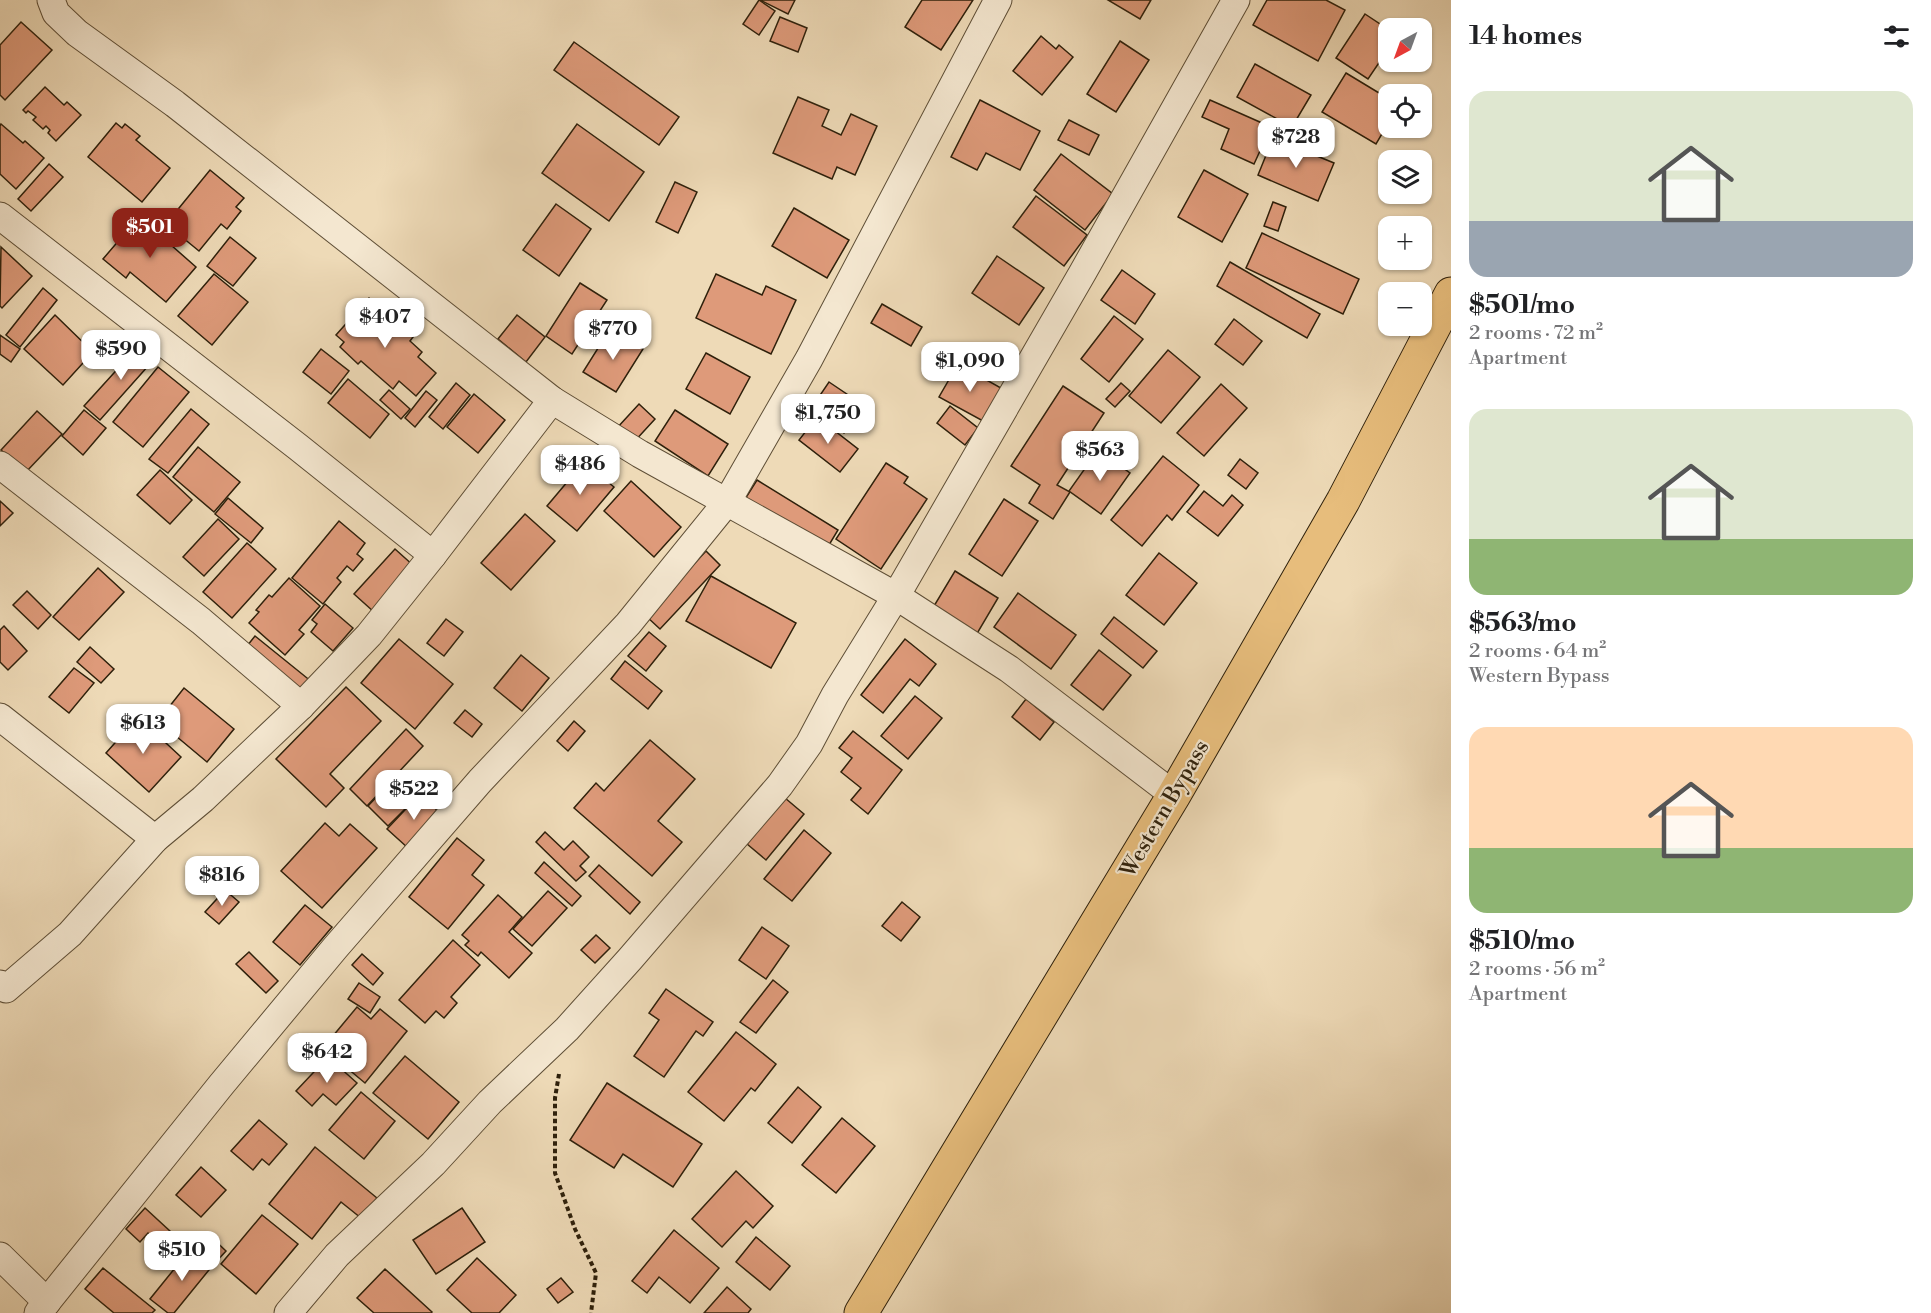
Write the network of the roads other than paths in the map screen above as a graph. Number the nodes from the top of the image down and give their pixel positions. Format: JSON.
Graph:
{"nodes":[{"id":1,"x":50,"y":0,"type":"edge"},
{"id":2,"x":999,"y":0,"type":"edge"},
{"id":3,"x":1236,"y":0,"type":"edge"},
{"id":4,"x":0,"y":216,"type":"edge"},
{"id":5,"x":1451,"y":294,"type":"edge"},
{"id":6,"x":552,"y":400,"type":"junction"},
{"id":7,"x":0,"y":465,"type":"edge"},
{"id":8,"x":727,"y":502,"type":"junction"},
{"id":9,"x":433,"y":555,"type":"junction"},
{"id":10,"x":896,"y":596,"type":"junction"},
{"id":11,"x":301,"y":706,"type":"junction"},
{"id":12,"x":0,"y":717,"type":"edge"},
{"id":13,"x":1174,"y":795,"type":"junction"},
{"id":14,"x":155,"y":839,"type":"junction"},
{"id":15,"x":0,"y":984,"type":"edge"},
{"id":16,"x":0,"y":1256,"type":"edge"},
{"id":17,"x":42,"y":1307,"type":"edge"},
{"id":18,"x":288,"y":1313,"type":"edge"},
{"id":19,"x":861,"y":1313,"type":"edge"}],
"edges":[{"from":1,"to":6,"type":"street"},
{"from":2,"to":8,"type":"street"},
{"from":3,"to":10,"type":"street"},
{"from":4,"to":9,"type":"street"},
{"from":5,"to":13,"type":"main road","name":"Western Bypass"},
{"from":6,"to":8,"type":"street"},
{"from":6,"to":9,"type":"street"},
{"from":7,"to":11,"type":"street"},
{"from":8,"to":10,"type":"street"},
{"from":8,"to":17,"type":"street"},
{"from":9,"to":11,"type":"street"},
{"from":10,"to":13,"type":"street"},
{"from":10,"to":18,"type":"street"},
{"from":11,"to":14,"type":"street"},
{"from":12,"to":14,"type":"street"},
{"from":13,"to":19,"type":"main road","name":"Western Bypass"},
{"from":14,"to":15,"type":"street"},
{"from":16,"to":17,"type":"street"}]}
